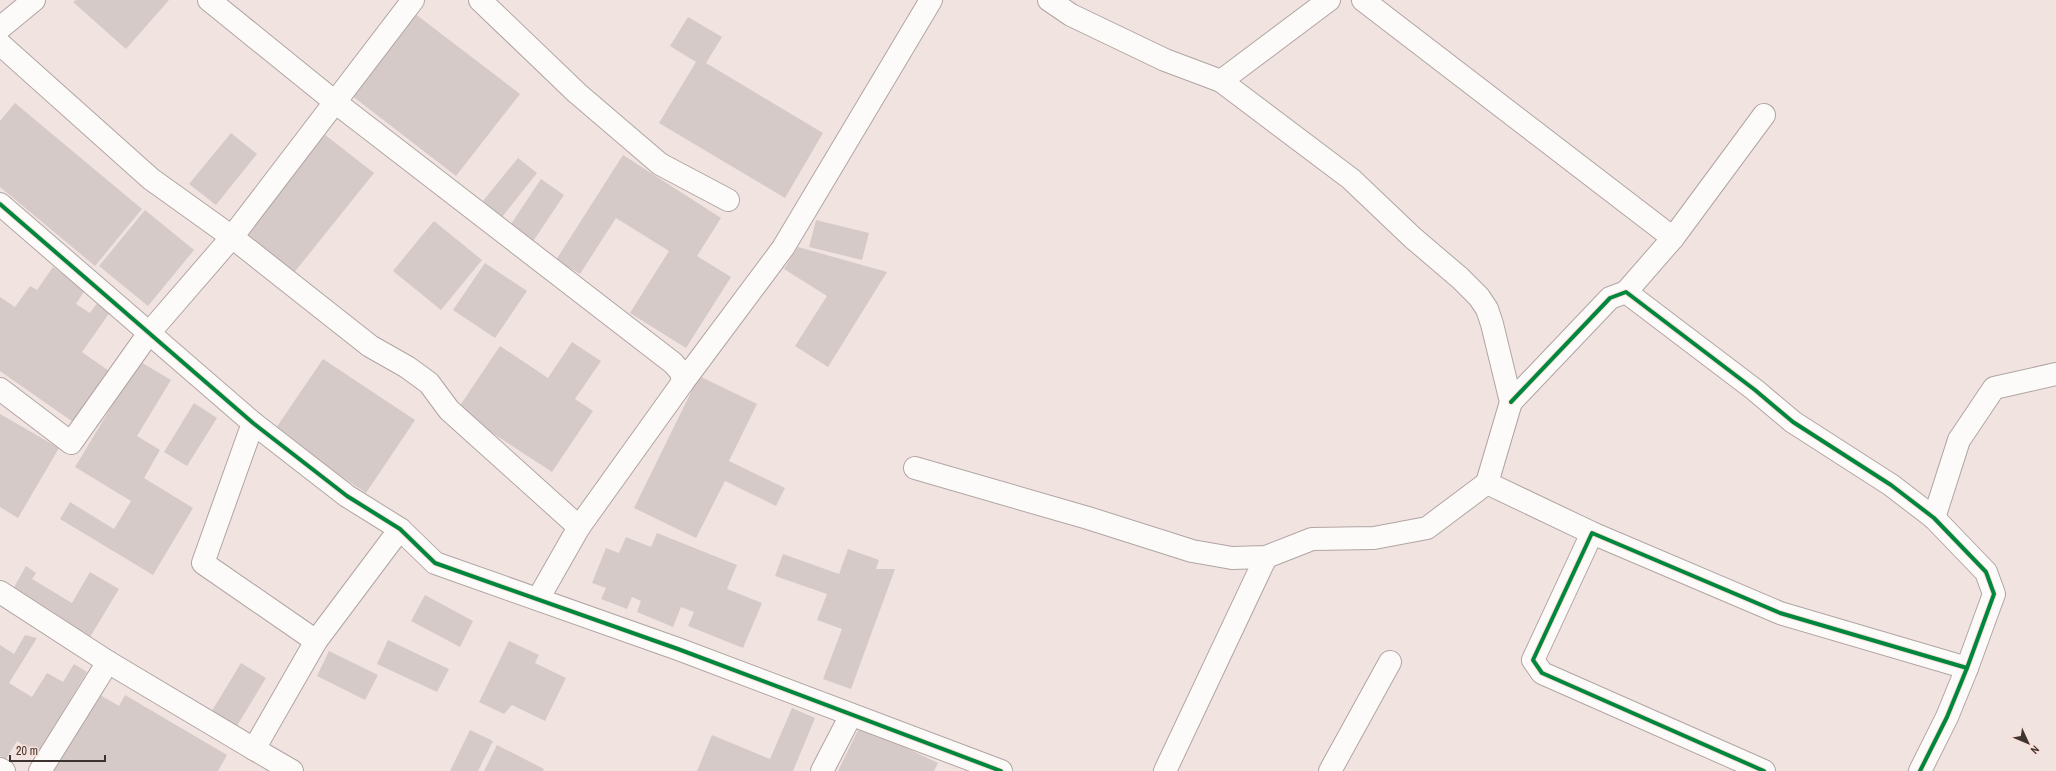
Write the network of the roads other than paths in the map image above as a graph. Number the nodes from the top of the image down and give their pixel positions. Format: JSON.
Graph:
{"nodes":[{"id":1,"x":34,"y":0,"type":"edge"},
{"id":2,"x":209,"y":0,"type":"edge"},
{"id":3,"x":413,"y":0,"type":"edge"},
{"id":4,"x":480,"y":0,"type":"edge"},
{"id":5,"x":930,"y":0,"type":"edge"},
{"id":6,"x":1049,"y":0,"type":"edge"},
{"id":7,"x":1329,"y":0,"type":"edge"},
{"id":8,"x":1363,"y":0,"type":"edge"},
{"id":9,"x":0,"y":28,"type":"edge"},
{"id":10,"x":0,"y":44,"type":"edge"},
{"id":11,"x":1221,"y":81,"type":"junction"},
{"id":12,"x":335,"y":102,"type":"junction"},
{"id":13,"x":1764,"y":115,"type":"dead end"},
{"id":14,"x":728,"y":200,"type":"dead end"},
{"id":15,"x":0,"y":204,"type":"edge"},
{"id":16,"x":232,"y":237,"type":"junction"},
{"id":17,"x":1673,"y":238,"type":"junction"},
{"id":18,"x":1626,"y":292,"type":"junction"},
{"id":19,"x":149,"y":333,"type":"junction"},
{"id":20,"x":2056,"y":374,"type":"edge"},
{"id":21,"x":683,"y":382,"type":"junction"},
{"id":22,"x":0,"y":389,"type":"edge"},
{"id":23,"x":1511,"y":402,"type":"junction"},
{"id":24,"x":253,"y":423,"type":"junction"},
{"id":25,"x":915,"y":468,"type":"dead end"},
{"id":26,"x":1486,"y":483,"type":"junction"},
{"id":27,"x":1934,"y":518,"type":"junction"},
{"id":28,"x":579,"y":527,"type":"junction"},
{"id":29,"x":400,"y":529,"type":"junction"},
{"id":30,"x":1592,"y":533,"type":"junction"},
{"id":31,"x":1266,"y":557,"type":"junction"},
{"id":32,"x":0,"y":592,"type":"edge"},
{"id":33,"x":538,"y":599,"type":"junction"},
{"id":34,"x":316,"y":642,"type":"junction"},
{"id":35,"x":108,"y":662,"type":"junction"},
{"id":36,"x":1390,"y":662,"type":"dead end"},
{"id":37,"x":1967,"y":668,"type":"junction"},
{"id":38,"x":851,"y":715,"type":"junction"},
{"id":39,"x":254,"y":749,"type":"junction"},
{"id":40,"x":0,"y":769,"type":"edge"},
{"id":41,"x":4,"y":771,"type":"edge"},
{"id":42,"x":40,"y":771,"type":"edge"},
{"id":43,"x":292,"y":771,"type":"edge"},
{"id":44,"x":822,"y":771,"type":"edge"},
{"id":45,"x":1001,"y":771,"type":"edge"},
{"id":46,"x":1165,"y":771,"type":"edge"},
{"id":47,"x":1330,"y":771,"type":"edge"},
{"id":48,"x":1764,"y":771,"type":"edge"},
{"id":49,"x":1920,"y":771,"type":"edge"}],
"edges":[{"from":1,"to":9,"type":"street"},
{"from":2,"to":12,"type":"street"},
{"from":3,"to":12,"type":"street"},
{"from":4,"to":14,"type":"street"},
{"from":5,"to":21,"type":"street"},
{"from":6,"to":11,"type":"street"},
{"from":7,"to":11,"type":"street"},
{"from":8,"to":17,"type":"street"},
{"from":10,"to":16,"type":"street"},
{"from":11,"to":23,"type":"street"},
{"from":12,"to":16,"type":"street"},
{"from":12,"to":21,"type":"street"},
{"from":13,"to":17,"type":"street"},
{"from":15,"to":19,"type":"street"},
{"from":16,"to":19,"type":"street"},
{"from":16,"to":28,"type":"street"},
{"from":17,"to":18,"type":"street"},
{"from":18,"to":23,"type":"street"},
{"from":18,"to":27,"type":"street"},
{"from":19,"to":22,"type":"street"},
{"from":19,"to":24,"type":"street"},
{"from":20,"to":27,"type":"street"},
{"from":21,"to":28,"type":"street"},
{"from":23,"to":26,"type":"street"},
{"from":24,"to":29,"type":"street"},
{"from":24,"to":34,"type":"street"},
{"from":25,"to":31,"type":"street"},
{"from":26,"to":30,"type":"street"},
{"from":26,"to":31,"type":"street"},
{"from":27,"to":37,"type":"street"},
{"from":28,"to":33,"type":"street"},
{"from":29,"to":33,"type":"street"},
{"from":29,"to":34,"type":"street"},
{"from":30,"to":37,"type":"street"},
{"from":30,"to":48,"type":"street"},
{"from":31,"to":46,"type":"street"},
{"from":32,"to":35,"type":"street"},
{"from":33,"to":38,"type":"street"},
{"from":34,"to":39,"type":"street"},
{"from":35,"to":39,"type":"street"},
{"from":35,"to":42,"type":"street"},
{"from":36,"to":47,"type":"street"},
{"from":37,"to":49,"type":"street"},
{"from":38,"to":44,"type":"street"},
{"from":38,"to":45,"type":"street"},
{"from":39,"to":43,"type":"street"},
{"from":40,"to":41,"type":"street"}]}
